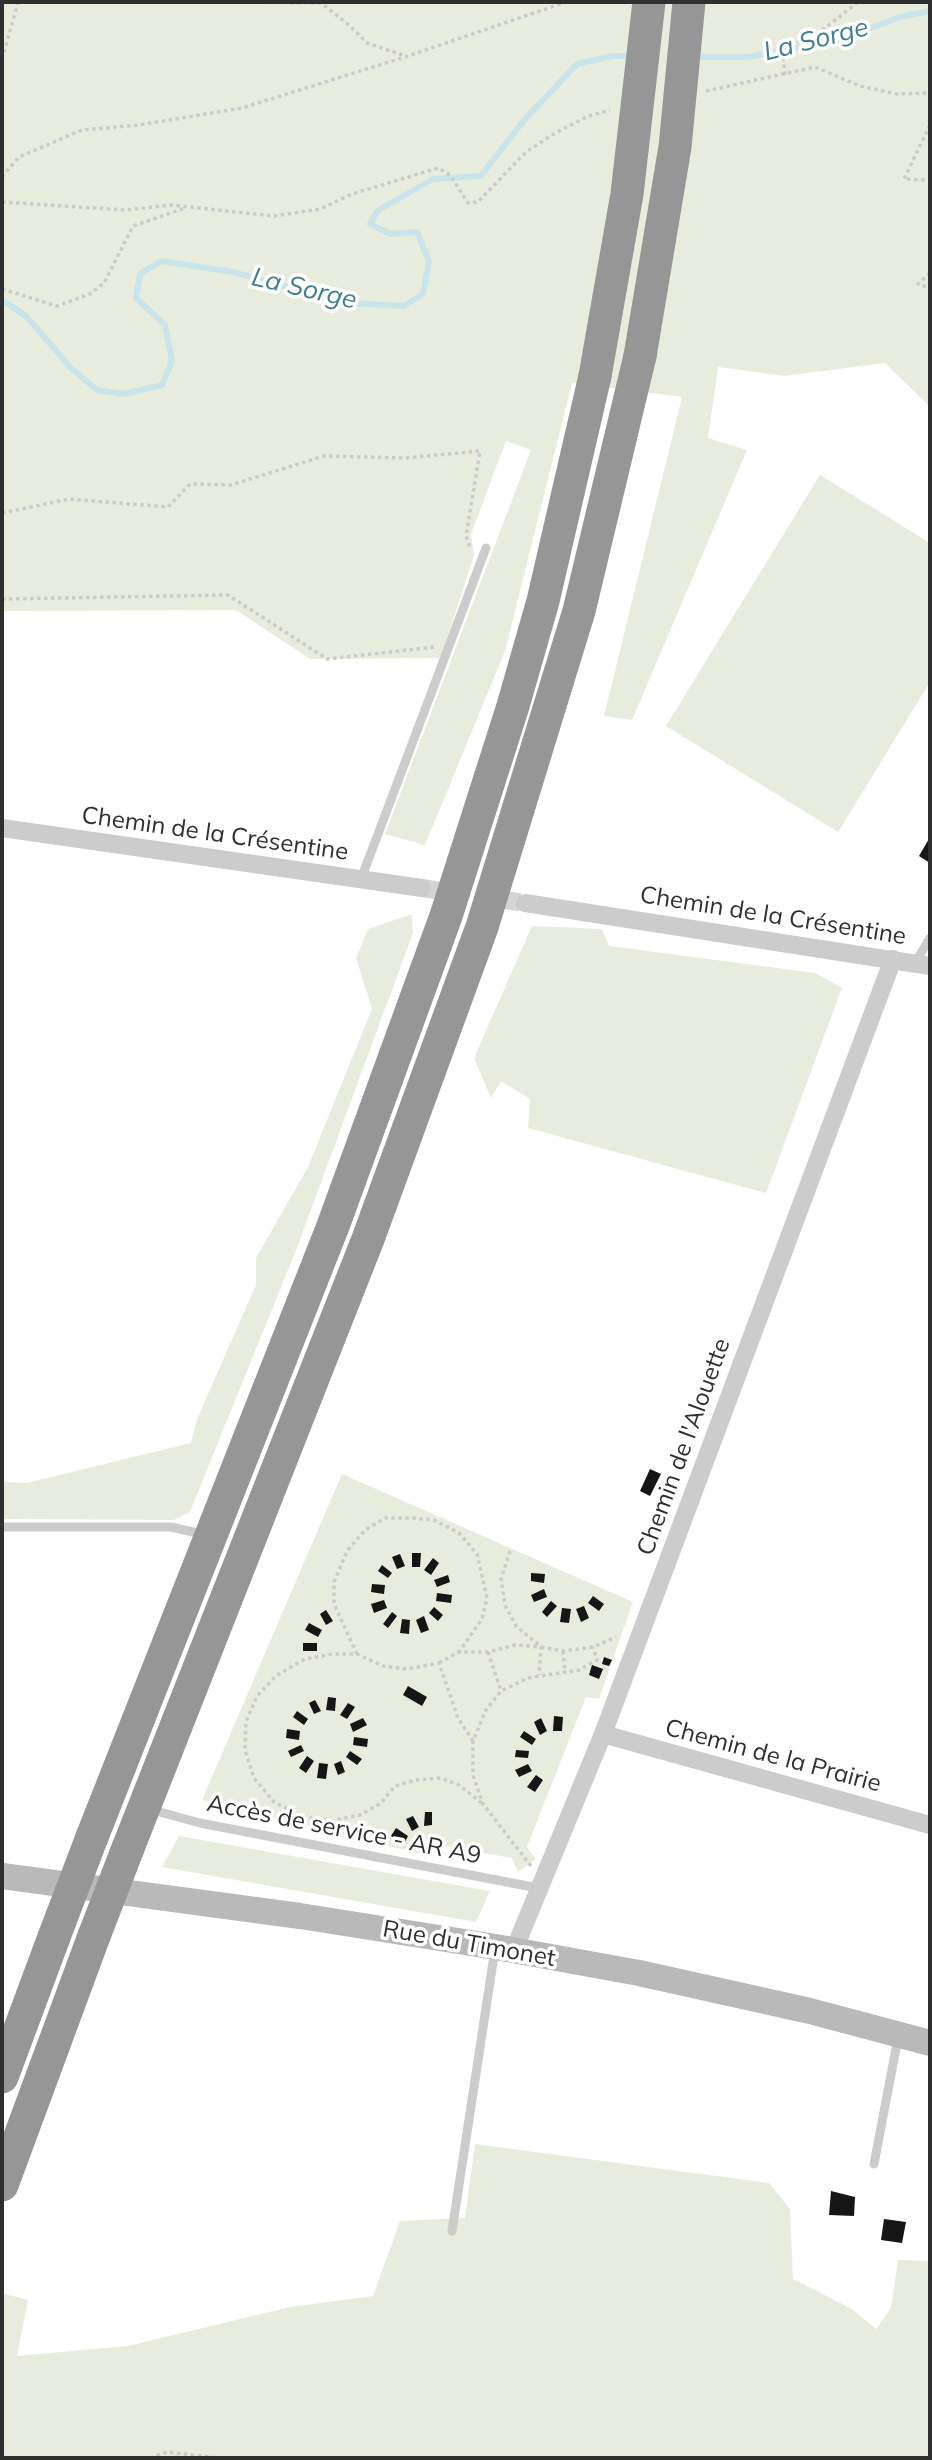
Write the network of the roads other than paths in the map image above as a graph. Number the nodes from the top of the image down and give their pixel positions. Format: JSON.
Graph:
{"nodes":[{"id":1,"x":649,"y":2,"type":"edge"},
{"id":2,"x":689,"y":2,"type":"edge"},
{"id":3,"x":486,"y":548,"type":"dead end"},
{"id":4,"x":2,"y":828,"type":"edge"},
{"id":5,"x":361,"y":879,"type":"junction"},
{"id":6,"x":422,"y":888,"type":"tunnel mouth"},
{"id":7,"x":526,"y":903,"type":"tunnel mouth"},
{"id":8,"x":930,"y":938,"type":"edge"},
{"id":9,"x":893,"y":959,"type":"junction"},
{"id":10,"x":923,"y":964,"type":"edge"},
{"id":11,"x":2,"y":1527,"type":"edge"},
{"id":12,"x":211,"y":1536,"type":"junction"},
{"id":13,"x":603,"y":1734,"type":"junction"},
{"id":14,"x":143,"y":1808,"type":"junction"},
{"id":15,"x":930,"y":1825,"type":"edge"},
{"id":16,"x":2,"y":1876,"type":"edge"},
{"id":17,"x":540,"y":1882,"type":"junction"},
{"id":18,"x":505,"y":1949,"type":"junction"},
{"id":19,"x":899,"y":2034,"type":"junction"},
{"id":20,"x":930,"y":2043,"type":"edge"},
{"id":21,"x":2,"y":2077,"type":"edge"},
{"id":22,"x":874,"y":2164,"type":"dead end"},
{"id":23,"x":2,"y":2185,"type":"edge"},
{"id":24,"x":452,"y":2231,"type":"dead end"}],
"edges":[{"from":1,"to":12,"type":"highway","bridge":true},
{"from":2,"to":14,"type":"highway","bridge":true},
{"from":3,"to":5,"type":"lane"},
{"from":4,"to":5,"type":"street","name":"Chemin de la Crésentine"},
{"from":5,"to":6,"type":"street","name":"Chemin de la Crésentine"},
{"from":7,"to":9,"type":"street","name":"Chemin de la Crésentine"},
{"from":8,"to":10,"type":"lane"},
{"from":9,"to":10,"type":"street","name":"Chemin de la Crésentine"},
{"from":9,"to":13,"type":"street","name":"Chemin de l'Alouette"},
{"from":11,"to":12,"type":"lane"},
{"from":12,"to":21,"type":"highway","bridge":true},
{"from":13,"to":15,"type":"street","name":"Chemin de la Prairie"},
{"from":13,"to":17,"type":"street","name":"Chemin de l'Alouette"},
{"from":14,"to":17,"type":"lane","name":"Accès de service - AR A9"},
{"from":14,"to":23,"type":"highway","bridge":true},
{"from":16,"to":18,"type":"main road","name":"Rue du Timonet"},
{"from":17,"to":18,"type":"street","name":"Chemin de l'Alouette"},
{"from":18,"to":19,"type":"main road","name":"Rue du Timonet"},
{"from":18,"to":24,"type":"lane"},
{"from":19,"to":20,"type":"main road","name":"Rue du Timonet"},
{"from":19,"to":22,"type":"lane"}]}
